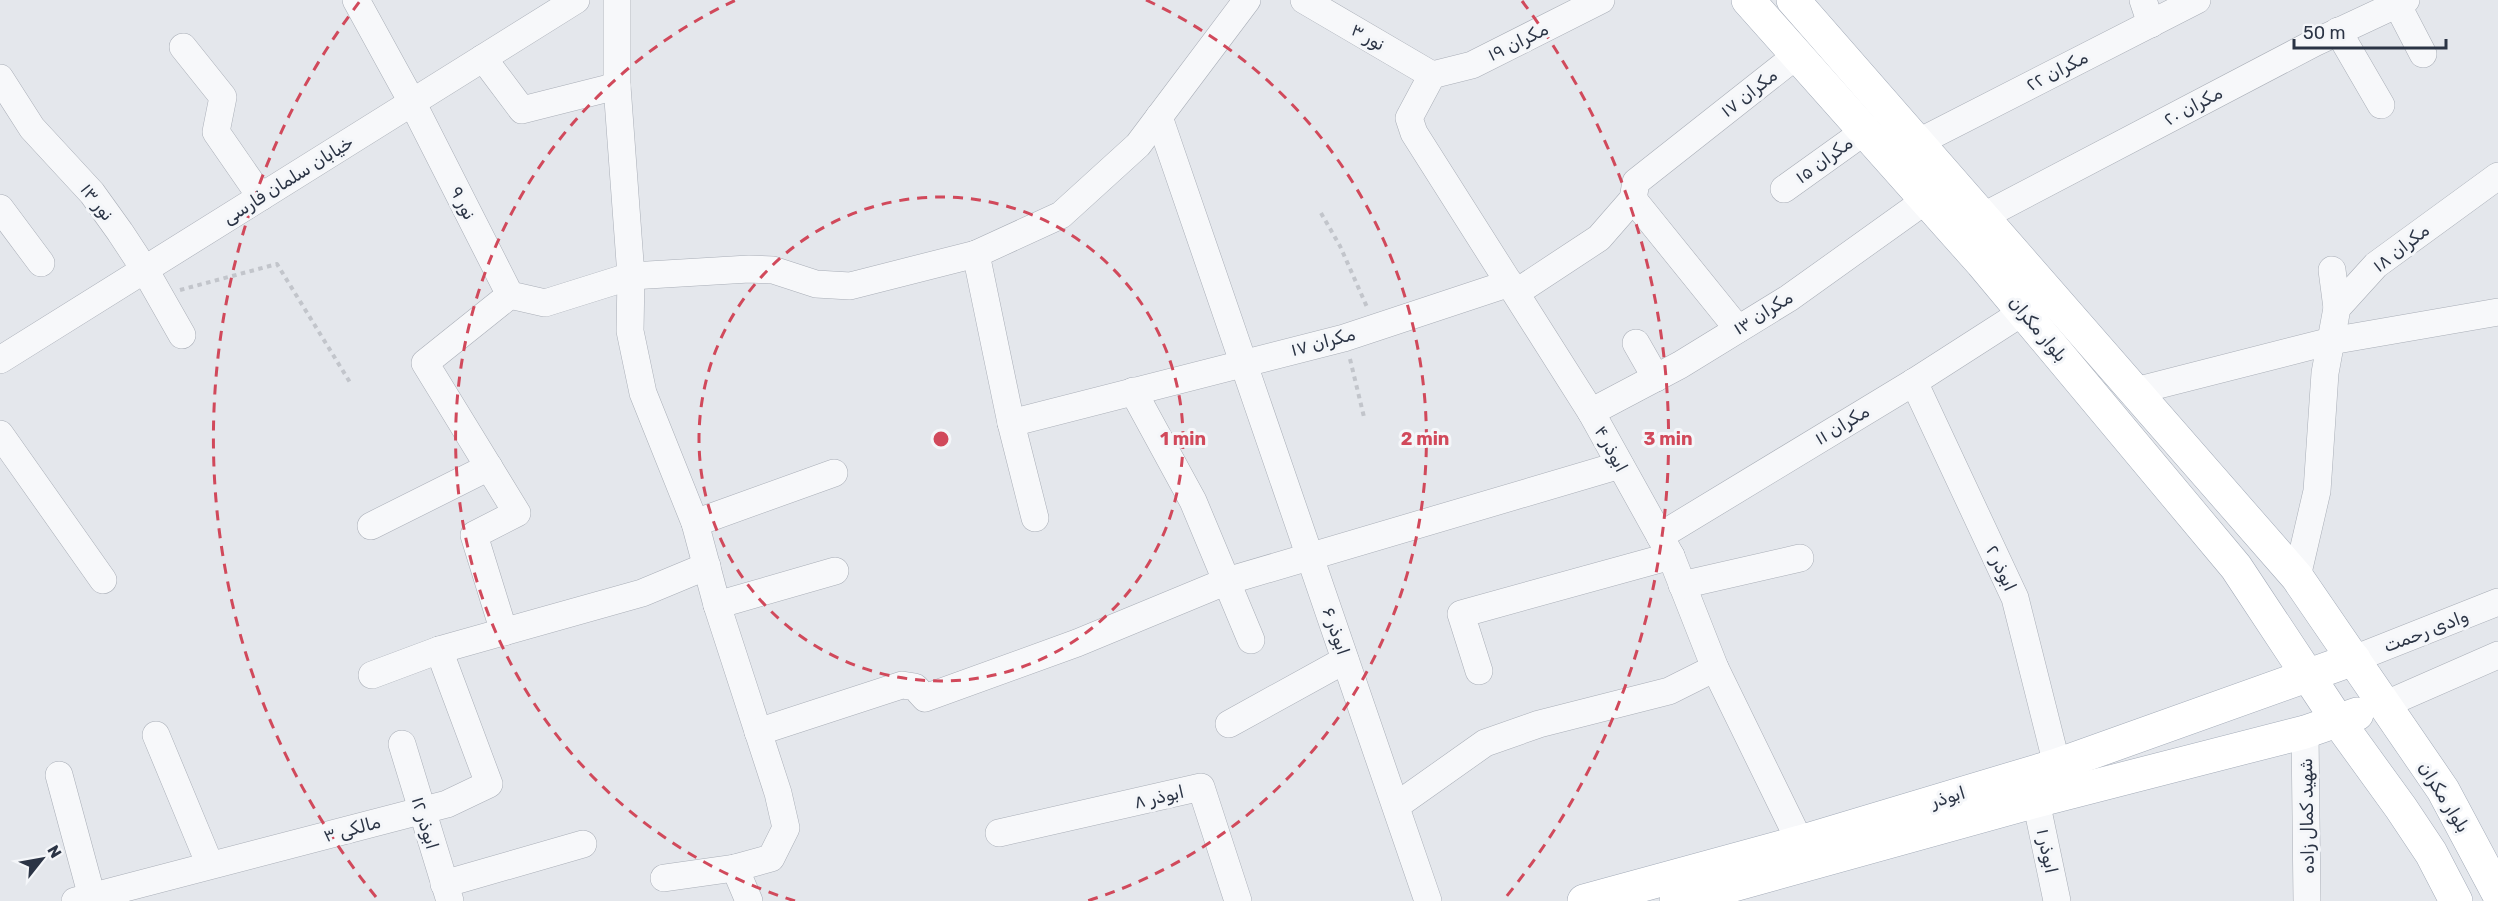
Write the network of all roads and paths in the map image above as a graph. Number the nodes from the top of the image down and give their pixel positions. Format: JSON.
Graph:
{"nodes":[{"id":1,"x":356,"y":0,"type":"edge"},
{"id":2,"x":576,"y":0,"type":"edge"},
{"id":3,"x":616,"y":0,"type":"edge"},
{"id":4,"x":1247,"y":0,"type":"edge"},
{"id":5,"x":1304,"y":0,"type":"edge"},
{"id":6,"x":1601,"y":0,"type":"edge"},
{"id":7,"x":1748,"y":0,"type":"edge"},
{"id":8,"x":1793,"y":0,"type":"edge"},
{"id":9,"x":2197,"y":0,"type":"edge"},
{"id":10,"x":2401,"y":2,"type":"edge"},
{"id":11,"x":2147,"y":12,"type":"edge"},
{"id":12,"x":2338,"y":31,"type":"junction"},
{"id":13,"x":183,"y":46,"type":"dead end"},
{"id":14,"x":2423,"y":54,"type":"dead end"},
{"id":15,"x":1797,"y":55,"type":"junction"},
{"id":16,"x":483,"y":58,"type":"junction"},
{"id":17,"x":1432,"y":75,"type":"junction"},
{"id":18,"x":0,"y":78,"type":"edge"},
{"id":19,"x":617,"y":86,"type":"junction"},
{"id":20,"x":412,"y":102,"type":"junction"},
{"id":21,"x":2381,"y":105,"type":"dead end"},
{"id":22,"x":8,"y":113,"type":"edge"},
{"id":23,"x":1159,"y":117,"type":"junction"},
{"id":24,"x":1864,"y":131,"type":"junction"},
{"id":25,"x":1917,"y":142,"type":"junction"},
{"id":26,"x":2498,"y":176,"type":"edge"},
{"id":27,"x":1784,"y":189,"type":"dead end"},
{"id":28,"x":261,"y":197,"type":"junction"},
{"id":29,"x":1633,"y":199,"type":"junction"},
{"id":30,"x":1926,"y":200,"type":"junction"},
{"id":31,"x":0,"y":207,"type":"edge"},
{"id":32,"x":1321,"y":213,"type":"dead end"},
{"id":33,"x":1982,"y":217,"type":"junction"},
{"id":34,"x":976,"y":254,"type":"junction"},
{"id":35,"x":41,"y":263,"type":"dead end"},
{"id":36,"x":145,"y":270,"type":"junction"},
{"id":37,"x":2332,"y":270,"type":"dead end"},
{"id":38,"x":631,"y":276,"type":"junction"},
{"id":39,"x":1513,"y":288,"type":"junction"},
{"id":40,"x":159,"y":295,"type":"junction"},
{"id":41,"x":510,"y":295,"type":"junction"},
{"id":42,"x":2337,"y":308,"type":"junction"},
{"id":43,"x":2023,"y":312,"type":"junction"},
{"id":44,"x":2498,"y":312,"type":"edge"},
{"id":45,"x":1376,"y":327,"type":"junction"},
{"id":46,"x":1738,"y":329,"type":"junction"},
{"id":47,"x":182,"y":335,"type":"dead end"},
{"id":48,"x":1344,"y":338,"type":"junction"},
{"id":49,"x":2331,"y":341,"type":"junction"},
{"id":50,"x":1636,"y":343,"type":"dead end"},
{"id":51,"x":0,"y":360,"type":"edge"},
{"id":52,"x":1243,"y":362,"type":"junction"},
{"id":53,"x":1656,"y":378,"type":"junction"},
{"id":54,"x":1914,"y":382,"type":"junction"},
{"id":55,"x":351,"y":384,"type":"dead end"},
{"id":56,"x":1133,"y":391,"type":"junction"},
{"id":57,"x":2134,"y":391,"type":"junction"},
{"id":58,"x":1592,"y":412,"type":"junction"},
{"id":59,"x":1364,"y":417,"type":"dead end"},
{"id":60,"x":1011,"y":423,"type":"junction"},
{"id":61,"x":0,"y":434,"type":"edge"},
{"id":62,"x":1620,"y":465,"type":"junction"},
{"id":63,"x":489,"y":467,"type":"junction"},
{"id":64,"x":834,"y":473,"type":"dead end"},
{"id":65,"x":1035,"y":518,"type":"dead end"},
{"id":66,"x":695,"y":523,"type":"junction"},
{"id":67,"x":371,"y":526,"type":"dead end"},
{"id":68,"x":1666,"y":546,"type":"junction"},
{"id":69,"x":1310,"y":557,"type":"junction"},
{"id":70,"x":1800,"y":558,"type":"dead end"},
{"id":71,"x":707,"y":566,"type":"junction"},
{"id":72,"x":835,"y":571,"type":"dead end"},
{"id":73,"x":2297,"y":577,"type":"junction"},
{"id":74,"x":103,"y":580,"type":"dead end"},
{"id":75,"x":1227,"y":581,"type":"junction"},
{"id":76,"x":1682,"y":585,"type":"junction"},
{"id":77,"x":2498,"y":602,"type":"edge"},
{"id":78,"x":717,"y":605,"type":"junction"},
{"id":79,"x":504,"y":632,"type":"junction"},
{"id":80,"x":1251,"y":640,"type":"dead end"},
{"id":81,"x":439,"y":650,"type":"junction"},
{"id":82,"x":2498,"y":655,"type":"edge"},
{"id":83,"x":2354,"y":659,"type":"junction"},
{"id":84,"x":1346,"y":660,"type":"junction"},
{"id":85,"x":1715,"y":668,"type":"junction"},
{"id":86,"x":1479,"y":671,"type":"dead end"},
{"id":87,"x":372,"y":675,"type":"dead end"},
{"id":88,"x":2307,"y":675,"type":"junction"},
{"id":89,"x":2384,"y":705,"type":"junction"},
{"id":90,"x":2338,"y":721,"type":"junction"},
{"id":91,"x":1229,"y":724,"type":"dead end"},
{"id":92,"x":758,"y":732,"type":"junction"},
{"id":93,"x":2305,"y":732,"type":"junction"},
{"id":94,"x":156,"y":735,"type":"dead end"},
{"id":95,"x":402,"y":744,"type":"dead end"},
{"id":96,"x":2057,"y":765,"type":"junction"},
{"id":97,"x":59,"y":775,"type":"dead end"},
{"id":98,"x":2036,"y":801,"type":"junction"},
{"id":99,"x":1396,"y":806,"type":"junction"},
{"id":100,"x":421,"y":811,"type":"junction"},
{"id":101,"x":1950,"y":811,"type":"junction"},
{"id":102,"x":999,"y":833,"type":"dead end"},
{"id":103,"x":1800,"y":842,"type":"junction"},
{"id":104,"x":583,"y":844,"type":"dead end"},
{"id":105,"x":2489,"y":856,"type":"edge"},
{"id":106,"x":210,"y":866,"type":"junction"},
{"id":107,"x":735,"y":868,"type":"junction"},
{"id":108,"x":664,"y":878,"type":"dead end"},
{"id":109,"x":447,"y":892,"type":"edge"},
{"id":110,"x":141,"y":893,"type":"edge"},
{"id":111,"x":2498,"y":893,"type":"edge"},
{"id":112,"x":83,"y":899,"type":"edge"},
{"id":113,"x":749,"y":901,"type":"edge"},
{"id":114,"x":1238,"y":901,"type":"edge"},
{"id":115,"x":1428,"y":901,"type":"edge"},
{"id":116,"x":1584,"y":901,"type":"edge"},
{"id":117,"x":1676,"y":901,"type":"edge"},
{"id":118,"x":2057,"y":901,"type":"edge"},
{"id":119,"x":2307,"y":901,"type":"edge"},
{"id":120,"x":2456,"y":901,"type":"edge"}],
"edges":[{"from":1,"to":20,"type":"street","name":"نور ۹"},
{"from":2,"to":16,"type":"street","name":"خیابان سلمان فارسی"},
{"from":3,"to":19,"type":"street"},
{"from":4,"to":23,"type":"street"},
{"from":5,"to":17,"type":"street","name":"نور ۳"},
{"from":6,"to":17,"type":"street","name":"مکران ۱۹"},
{"from":7,"to":15,"type":"main road","name":"بلوار مکران"},
{"from":8,"to":25,"type":"main road","name":"بلوار مکران"},
{"from":9,"to":11,"type":"street","name":"مکران ۲۲"},
{"from":10,"to":12,"type":"street","name":"مکران ۲۰"},
{"from":10,"to":14,"type":"street"},
{"from":11,"to":25,"type":"street","name":"مکران ۲۲"},
{"from":12,"to":21,"type":"street"},
{"from":12,"to":33,"type":"street","name":"مکران ۲۰"},
{"from":13,"to":28,"type":"street"},
{"from":15,"to":24,"type":"main road","name":"بلوار مکران"},
{"from":15,"to":29,"type":"street","name":"مکران ۱۷"},
{"from":16,"to":19,"type":"street"},
{"from":16,"to":20,"type":"street","name":"خیابان سلمان فارسی"},
{"from":17,"to":39,"type":"street","name":"ابوذر ۴"},
{"from":18,"to":22,"type":"street","name":"نور ۱۳"},
{"from":19,"to":38,"type":"street"},
{"from":20,"to":28,"type":"street","name":"خیابان سلمان فارسی"},
{"from":20,"to":41,"type":"street","name":"نور ۹"},
{"from":22,"to":36,"type":"street","name":"نور ۱۳"},
{"from":23,"to":34,"type":"street"},
{"from":23,"to":52,"type":"street","name":"ابوذر ۶"},
{"from":24,"to":27,"type":"street","name":"مکران ۱۵"},
{"from":24,"to":30,"type":"main road","name":"بلوار مکران"},
{"from":25,"to":33,"type":"main road","name":"بلوار مکران"},
{"from":26,"to":42,"type":"street","name":"مکران ۱۸"},
{"from":28,"to":36,"type":"street","name":"خیابان سلمان فارسی"},
{"from":29,"to":39,"type":"street","name":"مکران ۱۷"},
{"from":29,"to":46,"type":"street"},
{"from":30,"to":43,"type":"main road","name":"بلوار مکران"},
{"from":30,"to":46,"type":"street","name":"مکران ۱۳"},
{"from":31,"to":35,"type":"street"},
{"from":32,"to":45,"type":"path"},
{"from":33,"to":57,"type":"main road","name":"بلوار مکران"},
{"from":34,"to":38,"type":"street"},
{"from":34,"to":60,"type":"street"},
{"from":36,"to":40,"type":"street","name":"نور ۱۳"},
{"from":36,"to":51,"type":"street","name":"خیابان سلمان فارسی"},
{"from":37,"to":42,"type":"street"},
{"from":38,"to":41,"type":"street"},
{"from":38,"to":66,"type":"street"},
{"from":39,"to":45,"type":"street","name":"مکران ۱۷"},
{"from":39,"to":58,"type":"street","name":"ابوذر ۴"},
{"from":40,"to":47,"type":"street","name":"نور ۱۳"},
{"from":40,"to":55,"type":"path"},
{"from":41,"to":63,"type":"street"},
{"from":42,"to":49,"type":"street"},
{"from":43,"to":54,"type":"street","name":"مکران ۱۱"},
{"from":43,"to":88,"type":"main road","name":"بلوار مکران"},
{"from":44,"to":49,"type":"street"},
{"from":45,"to":48,"type":"street","name":"مکران ۱۷"},
{"from":46,"to":53,"type":"street","name":"مکران ۱۳"},
{"from":48,"to":52,"type":"street","name":"مکران ۱۷"},
{"from":48,"to":59,"type":"path"},
{"from":49,"to":57,"type":"street"},
{"from":49,"to":73,"type":"street"},
{"from":50,"to":53,"type":"street"},
{"from":52,"to":56,"type":"street","name":"مکران ۱۷"},
{"from":52,"to":69,"type":"street","name":"ابوذر ۶"},
{"from":53,"to":58,"type":"street","name":"مکران ۱۳"},
{"from":54,"to":68,"type":"street","name":"مکران ۱۱"},
{"from":54,"to":96,"type":"street","name":"ابوذر ۲"},
{"from":56,"to":60,"type":"street","name":"مکران ۱۷"},
{"from":56,"to":75,"type":"street"},
{"from":57,"to":73,"type":"main road","name":"بلوار مکران"},
{"from":58,"to":62,"type":"street","name":"ابوذر ۴"},
{"from":60,"to":65,"type":"street"},
{"from":61,"to":74,"type":"street"},
{"from":62,"to":68,"type":"street","name":"ابوذر ۴"},
{"from":62,"to":69,"type":"street"},
{"from":63,"to":67,"type":"street"},
{"from":63,"to":79,"type":"street"},
{"from":64,"to":66,"type":"street"},
{"from":66,"to":71,"type":"street"},
{"from":68,"to":76,"type":"street","name":"ابوذر ۴"},
{"from":68,"to":86,"type":"street","name":"مکران ۱۱"},
{"from":69,"to":75,"type":"street"},
{"from":69,"to":84,"type":"street","name":"ابوذر ۶"},
{"from":70,"to":76,"type":"street"},
{"from":71,"to":78,"type":"street"},
{"from":71,"to":79,"type":"street"},
{"from":72,"to":78,"type":"street"},
{"from":73,"to":83,"type":"main road","name":"بلوار مکران"},
{"from":75,"to":80,"type":"street"},
{"from":75,"to":92,"type":"street"},
{"from":76,"to":85,"type":"street","name":"ابوذر ۴"},
{"from":77,"to":83,"type":"street","name":"وادی رحمت"},
{"from":78,"to":92,"type":"street"},
{"from":79,"to":81,"type":"street"},
{"from":81,"to":87,"type":"street"},
{"from":81,"to":100,"type":"street","name":"مالکی ۳"},
{"from":82,"to":89,"type":"street"},
{"from":83,"to":88,"type":"main road","name":"ابوذر"},
{"from":83,"to":89,"type":"main road","name":"بلوار مکران"},
{"from":84,"to":91,"type":"street"},
{"from":84,"to":99,"type":"street","name":"ابوذر ۶"},
{"from":85,"to":99,"type":"street"},
{"from":85,"to":103,"type":"street","name":"ابوذر ۴"},
{"from":88,"to":90,"type":"main road","name":"بلوار مکران"},
{"from":88,"to":96,"type":"main road","name":"ابوذر"},
{"from":89,"to":90,"type":"main road","name":"ابوذر"},
{"from":89,"to":105,"type":"main road","name":"بلوار مکران"},
{"from":90,"to":93,"type":"main road","name":"ابوذر"},
{"from":90,"to":120,"type":"main road"},
{"from":92,"to":107,"type":"street"},
{"from":93,"to":98,"type":"main road","name":"ابوذر"},
{"from":93,"to":119,"type":"street","name":"شهید کمال زاده"},
{"from":94,"to":106,"type":"street"},
{"from":95,"to":100,"type":"street","name":"ابوذر ۱۲"},
{"from":96,"to":101,"type":"main road","name":"ابوذر"},
{"from":97,"to":112,"type":"street"},
{"from":98,"to":101,"type":"main road","name":"ابوذر"},
{"from":98,"to":118,"type":"street","name":"ابوذر ۱"},
{"from":99,"to":115,"type":"street","name":"ابوذر ۶"},
{"from":100,"to":106,"type":"street","name":"مالکی ۳"},
{"from":100,"to":109,"type":"street","name":"ابوذر ۱۲"},
{"from":101,"to":103,"type":"main road","name":"ابوذر"},
{"from":101,"to":117,"type":"main road","name":"ابوذر"},
{"from":102,"to":114,"type":"street","name":"ابوذر ۸"},
{"from":103,"to":116,"type":"main road","name":"ابوذر"},
{"from":104,"to":109,"type":"street"},
{"from":105,"to":111,"type":"main road","name":"بلوار مکران"},
{"from":106,"to":110,"type":"street","name":"مالکی ۳"},
{"from":107,"to":108,"type":"street"},
{"from":107,"to":113,"type":"street"},
{"from":110,"to":112,"type":"street","name":"مالکی ۳"}]}
